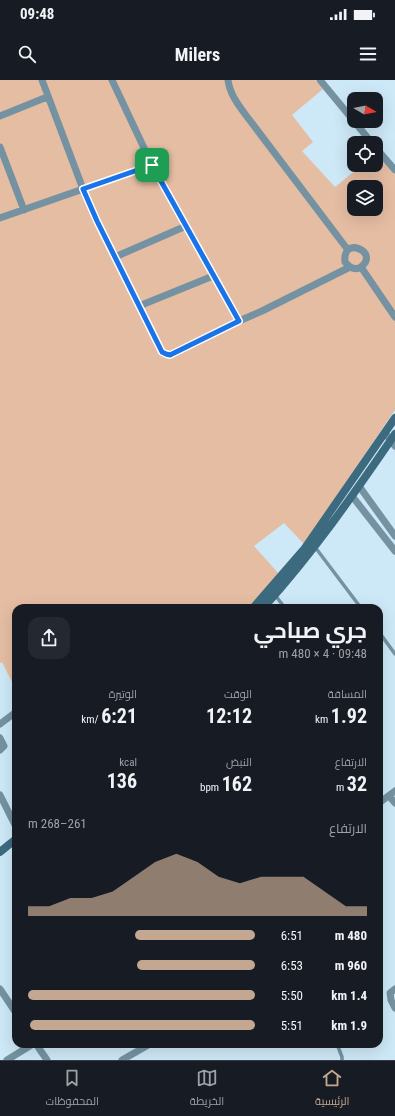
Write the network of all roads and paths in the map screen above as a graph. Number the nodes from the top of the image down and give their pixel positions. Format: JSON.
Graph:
{"nodes":[{"id":1,"x":42,"y":80,"type":"edge"},
{"id":2,"x":112,"y":80,"type":"edge"},
{"id":3,"x":228,"y":80,"type":"edge"},
{"id":4,"x":320,"y":80,"type":"edge"},
{"id":5,"x":47,"y":97,"type":"junction"},
{"id":6,"x":0,"y":116,"type":"edge"},
{"id":7,"x":366,"y":136,"type":"edge"},
{"id":8,"x":0,"y":147,"type":"edge"},
{"id":9,"x":383,"y":156,"type":"edge"},
{"id":10,"x":152,"y":165,"type":"junction"},
{"id":11,"x":395,"y":170,"type":"edge"},
{"id":12,"x":83,"y":189,"type":"junction"},
{"id":13,"x":24,"y":210,"type":"junction"},
{"id":14,"x":0,"y":218,"type":"edge"},
{"id":15,"x":186,"y":226,"type":"junction"},
{"id":16,"x":348,"y":250,"type":"junction"},
{"id":17,"x":114,"y":257,"type":"junction"},
{"id":18,"x":350,"y":267,"type":"junction"},
{"id":19,"x":361,"y":267,"type":"junction"},
{"id":20,"x":213,"y":276,"type":"junction"},
{"id":21,"x":139,"y":306,"type":"junction"},
{"id":22,"x":395,"y":317,"type":"edge"},
{"id":23,"x":239,"y":321,"type":"junction"},
{"id":24,"x":395,"y":418,"type":"edge"},
{"id":25,"x":385,"y":433,"type":"junction"},
{"id":26,"x":394,"y":440,"type":"edge"},
{"id":27,"x":359,"y":486,"type":"junction"},
{"id":28,"x":352,"y":496,"type":"junction"},
{"id":29,"x":395,"y":536,"type":"edge"},
{"id":30,"x":315,"y":547,"type":"junction"},
{"id":31,"x":395,"y":551,"type":"edge"},
{"id":32,"x":275,"y":595,"type":"junction"},
{"id":33,"x":256,"y":604,"type":"edge"},
{"id":34,"x":267,"y":604,"type":"edge"},
{"id":35,"x":282,"y":604,"type":"edge"},
{"id":36,"x":358,"y":604,"type":"edge"},
{"id":37,"x":383,"y":638,"type":"edge"},
{"id":38,"x":395,"y":654,"type":"edge"},
{"id":39,"x":12,"y":715,"type":"edge"},
{"id":40,"x":0,"y":724,"type":"edge"},
{"id":41,"x":0,"y":738,"type":"edge"},
{"id":42,"x":0,"y":750,"type":"edge"},
{"id":43,"x":392,"y":793,"type":"edge"},
{"id":44,"x":0,"y":795,"type":"edge"},
{"id":45,"x":383,"y":800,"type":"edge"},
{"id":46,"x":395,"y":803,"type":"edge"},
{"id":47,"x":12,"y":819,"type":"edge"},
{"id":48,"x":12,"y":842,"type":"edge"},
{"id":49,"x":12,"y":849,"type":"edge"},
{"id":50,"x":0,"y":852,"type":"edge"},
{"id":51,"x":0,"y":859,"type":"edge"},
{"id":52,"x":395,"y":989,"type":"edge"},
{"id":53,"x":0,"y":990,"type":"edge"},
{"id":54,"x":12,"y":1007,"type":"edge"},
{"id":55,"x":395,"y":1008,"type":"edge"},
{"id":56,"x":26,"y":1048,"type":"edge"},
{"id":57,"x":39,"y":1048,"type":"edge"},
{"id":58,"x":143,"y":1048,"type":"edge"},
{"id":59,"x":339,"y":1048,"type":"edge"},
{"id":60,"x":7,"y":1060,"type":"edge"},
{"id":61,"x":47,"y":1060,"type":"edge"},
{"id":62,"x":122,"y":1060,"type":"edge"},
{"id":63,"x":342,"y":1060,"type":"edge"}],
"edges":[{"from":1,"to":5,"type":"street"},
{"from":2,"to":10,"type":"street"},
{"from":3,"to":16,"type":"street"},
{"from":4,"to":7,"type":"street"},
{"from":5,"to":6,"type":"street"},
{"from":5,"to":12,"type":"street"},
{"from":8,"to":13,"type":"street"},
{"from":9,"to":11,"type":"street"},
{"from":10,"to":12,"type":"street"},
{"from":10,"to":15,"type":"street"},
{"from":12,"to":13,"type":"street"},
{"from":12,"to":17,"type":"street"},
{"from":13,"to":14,"type":"street"},
{"from":15,"to":17,"type":"street"},
{"from":15,"to":20,"type":"street"},
{"from":16,"to":18,"type":"street"},
{"from":16,"to":19,"type":"street"},
{"from":17,"to":21,"type":"street"},
{"from":18,"to":19,"type":"street"},
{"from":18,"to":23,"type":"street"},
{"from":19,"to":22,"type":"street"},
{"from":20,"to":21,"type":"street"},
{"from":20,"to":23,"type":"street"},
{"from":21,"to":23,"type":"street"},
{"from":24,"to":25,"type":"main road"},
{"from":25,"to":26,"type":"street"},
{"from":25,"to":33,"type":"main road"},
{"from":26,"to":27,"type":"main road"},
{"from":27,"to":28,"type":"main road"},
{"from":27,"to":29,"type":"street"},
{"from":28,"to":30,"type":"main road"},
{"from":28,"to":31,"type":"street"},
{"from":30,"to":32,"type":"main road"},
{"from":30,"to":36,"type":"lane"},
{"from":32,"to":34,"type":"main road"},
{"from":32,"to":35,"type":"lane"},
{"from":37,"to":38,"type":"lane"},
{"from":39,"to":40,"type":"street"},
{"from":41,"to":42,"type":"street"},
{"from":43,"to":45,"type":"street"},
{"from":43,"to":46,"type":"street"},
{"from":44,"to":47,"type":"street"},
{"from":48,"to":50,"type":"main road"},
{"from":49,"to":51,"type":"main road"},
{"from":52,"to":55,"type":"street"},
{"from":53,"to":54,"type":"street"},
{"from":56,"to":60,"type":"street"},
{"from":57,"to":61,"type":"street"},
{"from":58,"to":62,"type":"street"},
{"from":59,"to":63,"type":"lane"}]}
